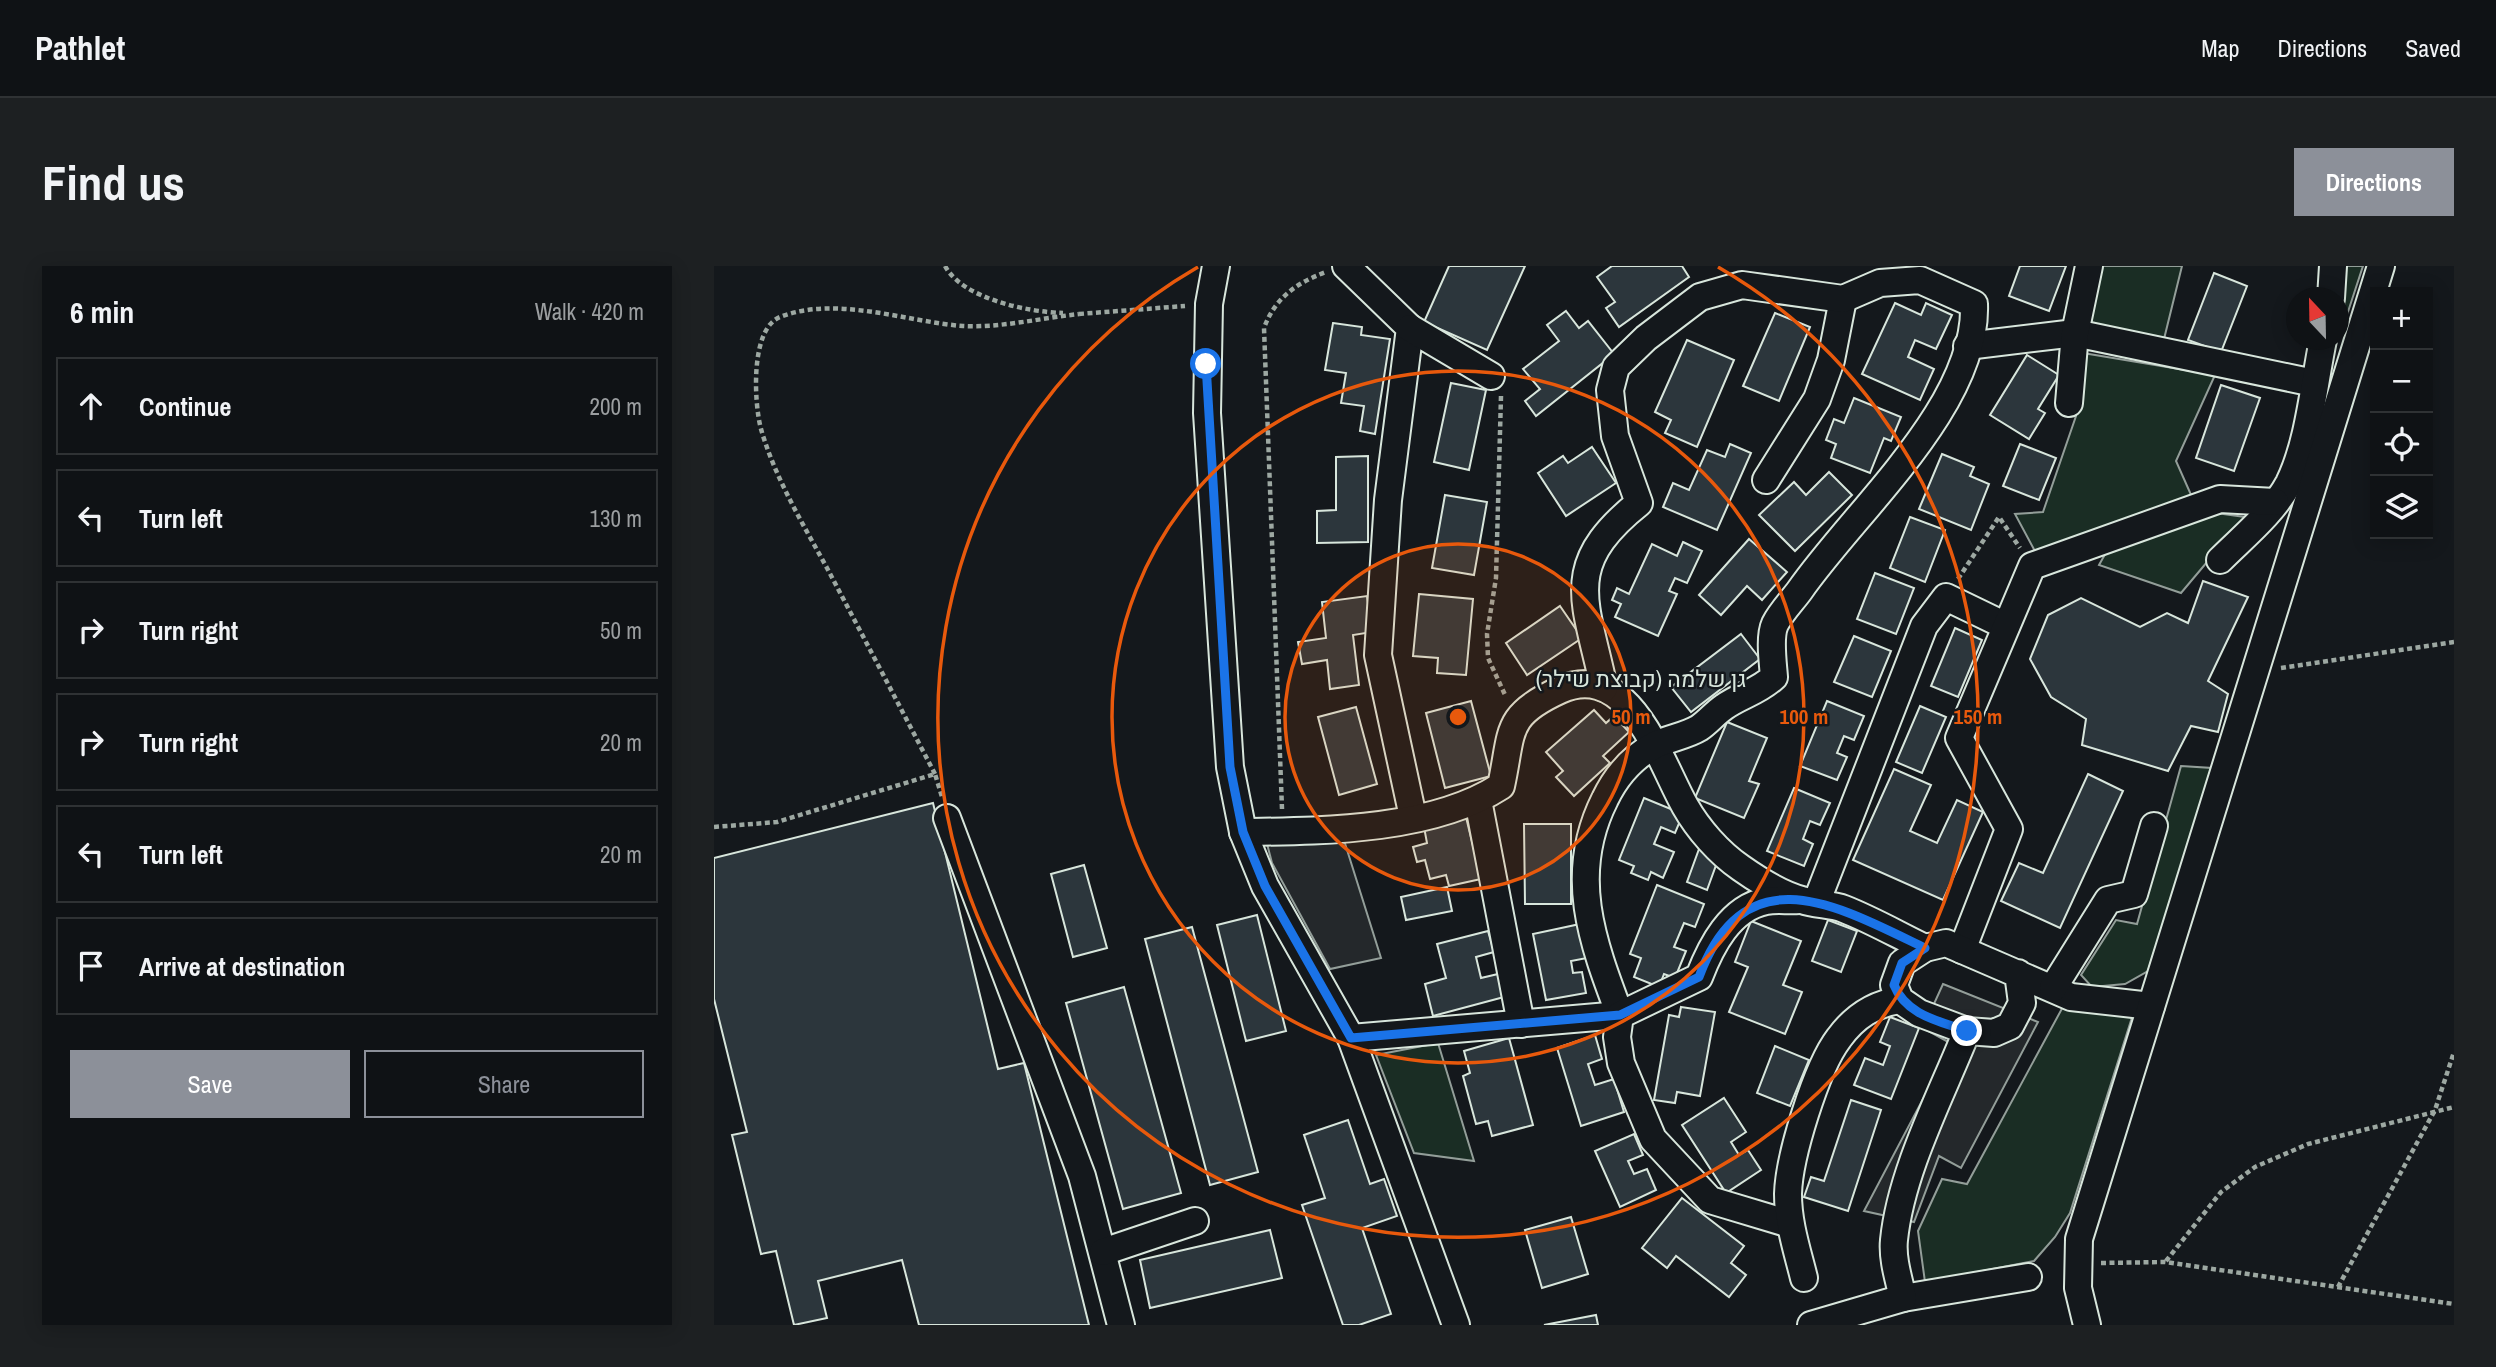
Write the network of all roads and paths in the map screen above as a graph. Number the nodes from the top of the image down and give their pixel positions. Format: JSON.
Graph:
{"nodes":[{"id":1,"x":945,"y":266,"type":"edge"},
{"id":2,"x":1216,"y":266,"type":"edge"},
{"id":3,"x":2089,"y":266,"type":"edge"},
{"id":4,"x":2333,"y":266,"type":"edge"},
{"id":5,"x":2381,"y":266,"type":"edge"},
{"id":6,"x":1340,"y":268,"type":"edge"},
{"id":7,"x":2332,"y":287,"type":"edge"},
{"id":8,"x":1843,"y":299,"type":"junction"},
{"id":9,"x":1209,"y":304,"type":"junction"},
{"id":10,"x":1079,"y":314,"type":"junction"},
{"id":11,"x":1410,"y":328,"type":"junction"},
{"id":12,"x":2075,"y":333,"type":"junction"},
{"id":13,"x":1967,"y":346,"type":"junction"},
{"id":14,"x":2321,"y":350,"type":"edge"},
{"id":15,"x":1491,"y":376,"type":"joint"},
{"id":16,"x":2314,"y":383,"type":"junction"},
{"id":17,"x":2069,"y":403,"type":"dead end"},
{"id":18,"x":1766,"y":480,"type":"dead end"},
{"id":19,"x":2275,"y":502,"type":"junction"},
{"id":20,"x":2220,"y":560,"type":"dead end"},
{"id":21,"x":2032,"y":566,"type":"junction"},
{"id":22,"x":1946,"y":597,"type":"junction"},
{"id":23,"x":2006,"y":626,"type":"junction"},
{"id":24,"x":2454,"y":642,"type":"edge"},
{"id":25,"x":2256,"y":672,"type":"junction"},
{"id":26,"x":1604,"y":688,"type":"junction"},
{"id":27,"x":1517,"y":717,"type":"junction"},
{"id":28,"x":1655,"y":745,"type":"junction"},
{"id":29,"x":935,"y":774,"type":"junction"},
{"id":30,"x":1478,"y":800,"type":"junction"},
{"id":31,"x":1413,"y":817,"type":"junction"},
{"id":32,"x":947,"y":818,"type":"joint"},
{"id":33,"x":2154,"y":826,"type":"dead end"},
{"id":34,"x":714,"y":827,"type":"edge"},
{"id":35,"x":1283,"y":831,"type":"junction"},
{"id":36,"x":1243,"y":832,"type":"junction"},
{"id":37,"x":1808,"y":901,"type":"junction"},
{"id":38,"x":1925,"y":948,"type":"junction"},
{"id":39,"x":1962,"y":950,"type":"junction"},
{"id":40,"x":2018,"y":973,"type":"junction"},
{"id":41,"x":2053,"y":988,"type":"junction"},
{"id":42,"x":1900,"y":1000,"type":"junction"},
{"id":43,"x":2151,"y":1006,"type":"junction"},
{"id":44,"x":1620,"y":1015,"type":"junction"},
{"id":45,"x":1521,"y":1024,"type":"junction"},
{"id":46,"x":1967,"y":1031,"type":"junction"},
{"id":47,"x":1351,"y":1038,"type":"junction"},
{"id":48,"x":2454,"y":1052,"type":"edge"},
{"id":49,"x":2454,"y":1107,"type":"edge"},
{"id":50,"x":2435,"y":1110,"type":"junction"},
{"id":51,"x":1195,"y":1221,"type":"dead end"},
{"id":52,"x":1790,"y":1224,"type":"junction"},
{"id":53,"x":1103,"y":1252,"type":"junction"},
{"id":54,"x":2165,"y":1262,"type":"junction"},
{"id":55,"x":2077,"y":1263,"type":"junction"},
{"id":56,"x":2028,"y":1277,"type":"dead end"},
{"id":57,"x":1804,"y":1278,"type":"dead end"},
{"id":58,"x":2338,"y":1287,"type":"junction"},
{"id":59,"x":1903,"y":1298,"type":"junction"},
{"id":60,"x":2454,"y":1304,"type":"edge"},
{"id":61,"x":1121,"y":1325,"type":"edge"},
{"id":62,"x":1456,"y":1325,"type":"edge"},
{"id":63,"x":1811,"y":1325,"type":"edge"},
{"id":64,"x":2087,"y":1325,"type":"edge"}],
"edges":[{"from":1,"to":10,"type":"path"},
{"from":2,"to":9,"type":"street"},
{"from":3,"to":12,"type":"street"},
{"from":4,"to":7,"type":"street"},
{"from":5,"to":25,"type":"street"},
{"from":6,"to":11,"type":"street"},
{"from":6,"to":35,"type":"path"},
{"from":8,"to":13,"type":"street"},
{"from":8,"to":18,"type":"street"},
{"from":8,"to":26,"type":"street"},
{"from":9,"to":10,"type":"path"},
{"from":9,"to":36,"type":"street"},
{"from":10,"to":29,"type":"path"},
{"from":11,"to":15,"type":"street"},
{"from":11,"to":31,"type":"street"},
{"from":12,"to":13,"type":"street"},
{"from":12,"to":16,"type":"street"},
{"from":12,"to":17,"type":"street"},
{"from":13,"to":28,"type":"street"},
{"from":14,"to":16,"type":"street"},
{"from":15,"to":27,"type":"path"},
{"from":16,"to":19,"type":"street"},
{"from":19,"to":20,"type":"street"},
{"from":19,"to":21,"type":"street"},
{"from":21,"to":22,"type":"path"},
{"from":21,"to":23,"type":"street"},
{"from":22,"to":23,"type":"street"},
{"from":22,"to":37,"type":"street"},
{"from":23,"to":39,"type":"street"},
{"from":24,"to":25,"type":"path"},
{"from":25,"to":43,"type":"street"},
{"from":26,"to":27,"type":"street"},
{"from":26,"to":28,"type":"street"},
{"from":27,"to":30,"type":"street"},
{"from":28,"to":37,"type":"street"},
{"from":28,"to":44,"type":"street"},
{"from":29,"to":32,"type":"path"},
{"from":29,"to":34,"type":"path"},
{"from":30,"to":31,"type":"street"},
{"from":30,"to":45,"type":"street"},
{"from":31,"to":35,"type":"street"},
{"from":32,"to":53,"type":"street"},
{"from":33,"to":41,"type":"street"},
{"from":35,"to":36,"type":"street"},
{"from":36,"to":47,"type":"street"},
{"from":37,"to":38,"type":"street"},
{"from":37,"to":44,"type":"street"},
{"from":38,"to":39,"type":"street"},
{"from":38,"to":42,"type":"street"},
{"from":39,"to":40,"type":"street"},
{"from":40,"to":41,"type":"street"},
{"from":40,"to":46,"type":"street"},
{"from":41,"to":43,"type":"street"},
{"from":42,"to":46,"type":"street"},
{"from":42,"to":52,"type":"street"},
{"from":43,"to":55,"type":"street"},
{"from":44,"to":45,"type":"street"},
{"from":44,"to":52,"type":"street"},
{"from":45,"to":47,"type":"street"},
{"from":46,"to":59,"type":"street"},
{"from":47,"to":62,"type":"street"},
{"from":48,"to":50,"type":"path"},
{"from":49,"to":50,"type":"path"},
{"from":50,"to":54,"type":"path"},
{"from":50,"to":58,"type":"path"},
{"from":51,"to":53,"type":"street"},
{"from":52,"to":57,"type":"street"},
{"from":53,"to":61,"type":"street"},
{"from":54,"to":55,"type":"path"},
{"from":54,"to":58,"type":"path"},
{"from":55,"to":64,"type":"street"},
{"from":56,"to":59,"type":"street"},
{"from":58,"to":60,"type":"path"},
{"from":59,"to":63,"type":"street"}]}
